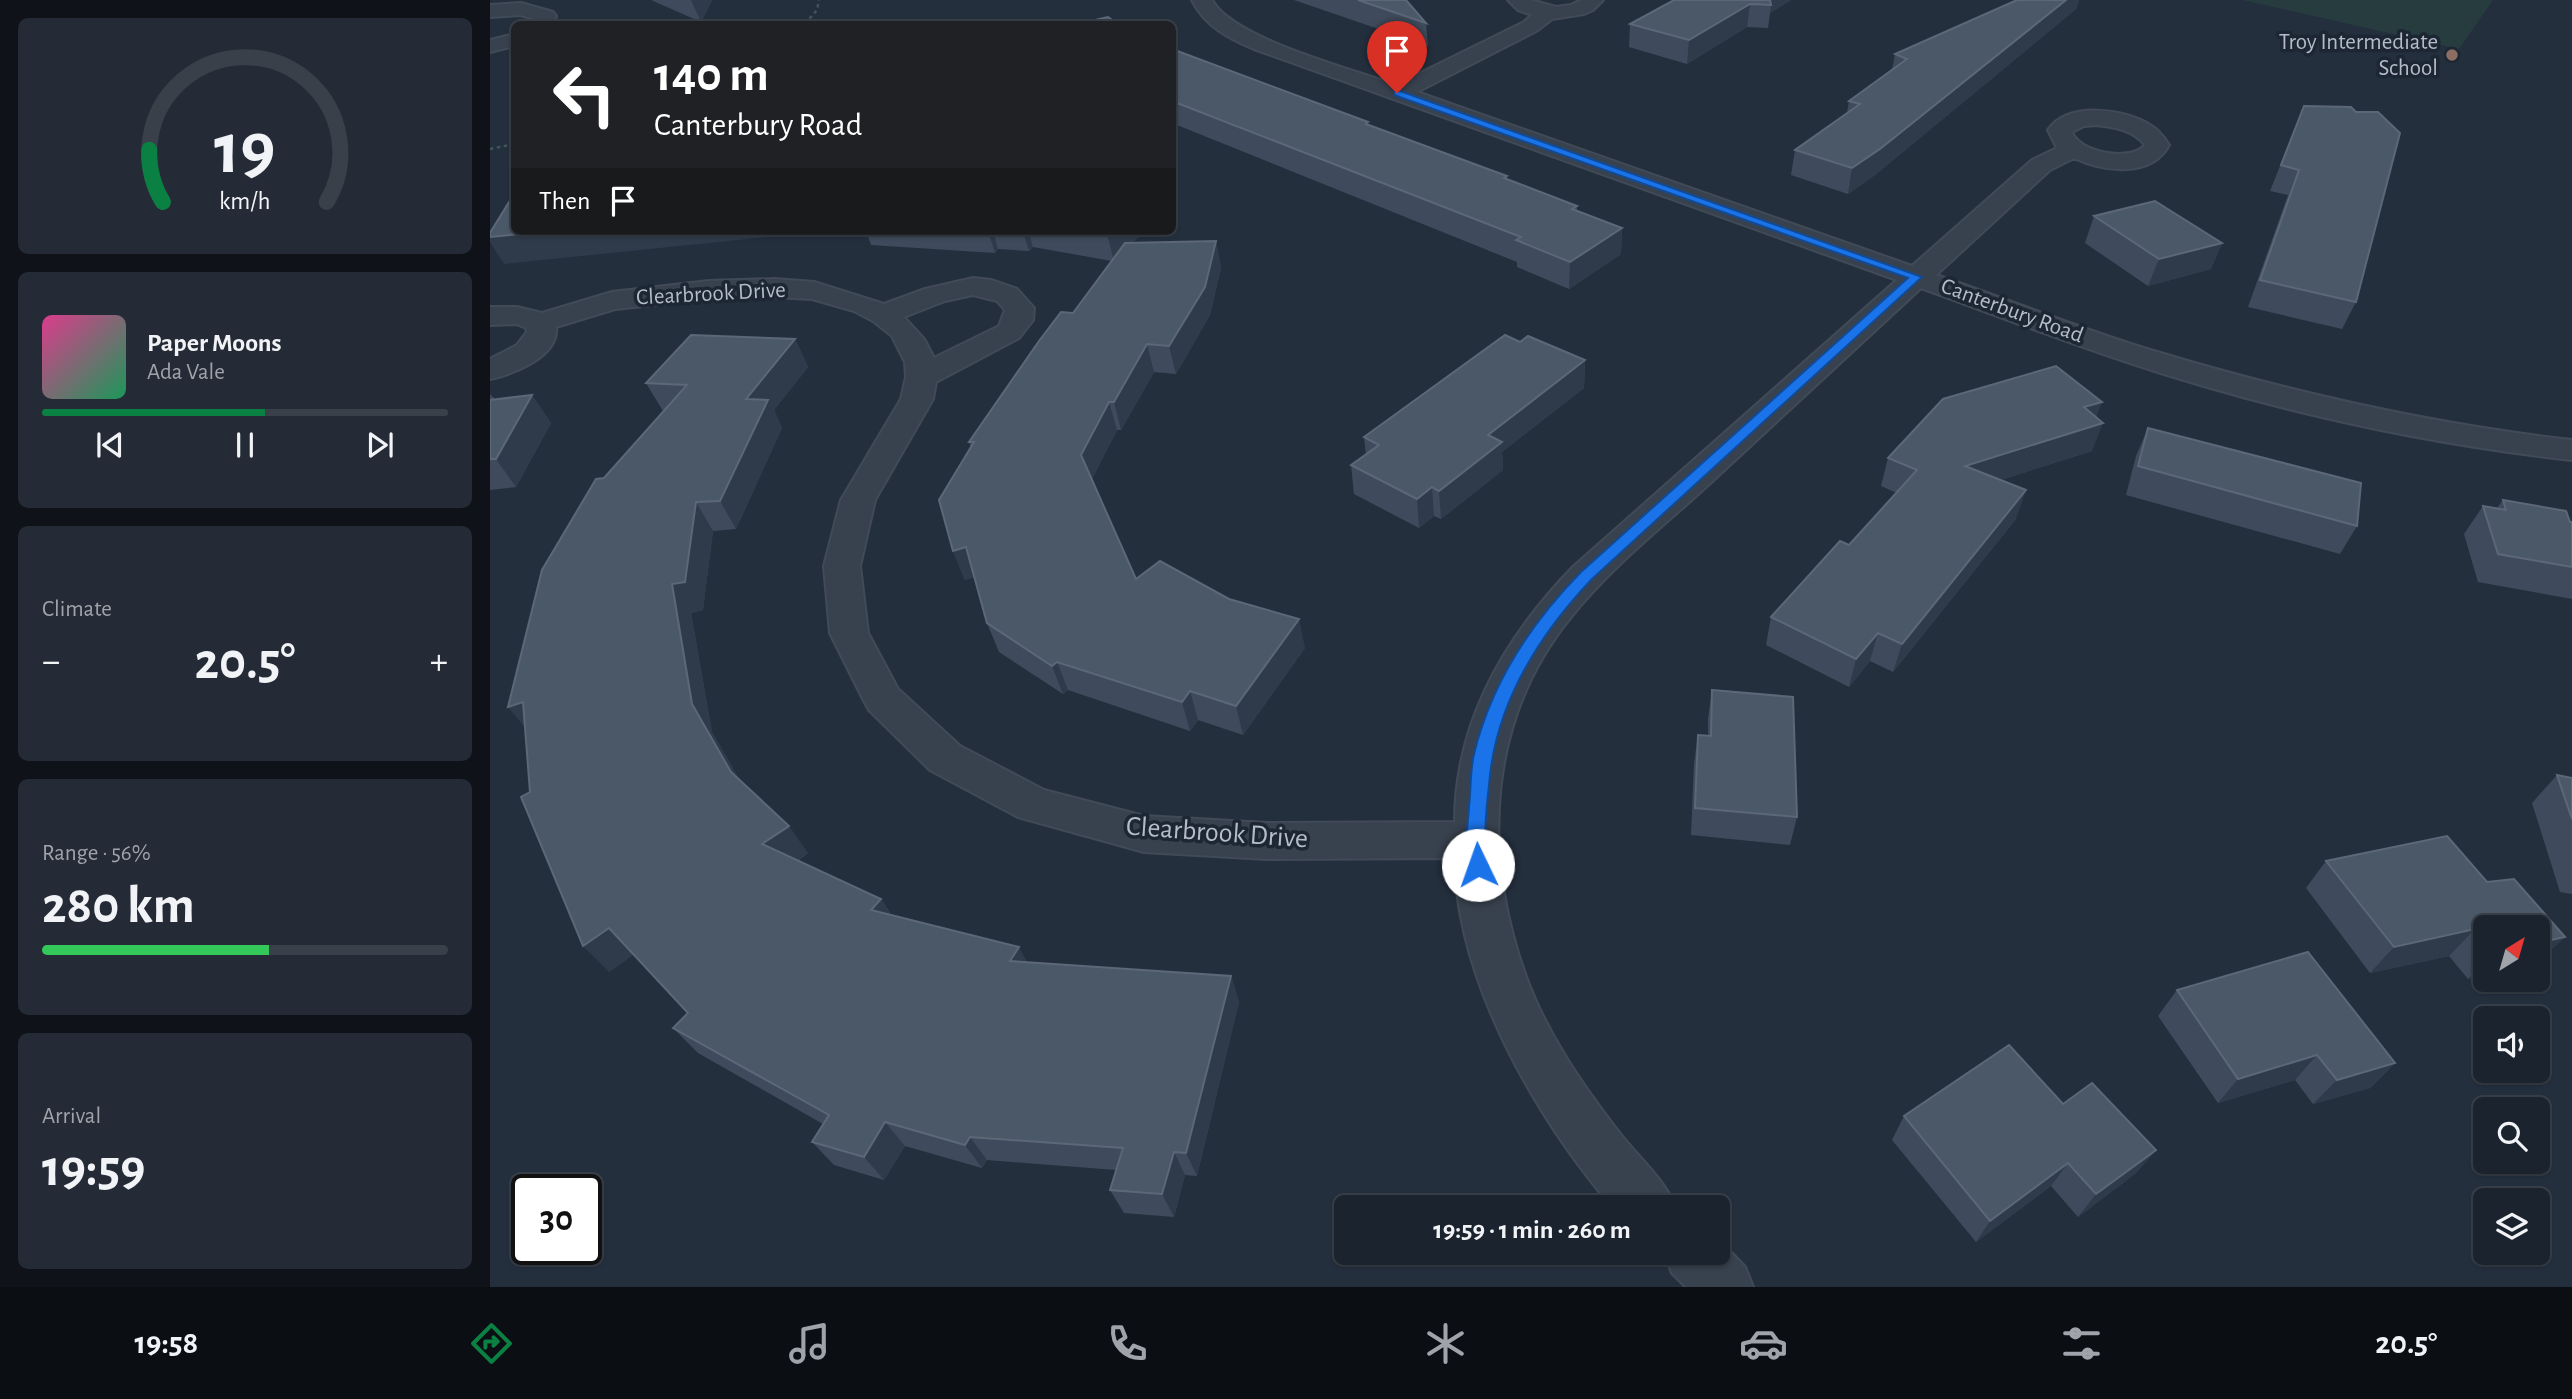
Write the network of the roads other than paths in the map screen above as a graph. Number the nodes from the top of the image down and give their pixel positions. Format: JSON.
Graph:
{"nodes":[{"id":1,"x":1202,"y":0,"type":"edge"},
{"id":2,"x":1518,"y":0,"type":"edge"},
{"id":3,"x":1593,"y":0,"type":"edge"},
{"id":4,"x":490,"y":11,"type":"edge"},
{"id":5,"x":1547,"y":12,"type":"junction"},
{"id":6,"x":545,"y":21,"type":"edge"},
{"id":7,"x":511,"y":41,"type":"edge"},
{"id":8,"x":490,"y":46,"type":"edge"},
{"id":9,"x":1397,"y":93,"type":"junction"},
{"id":10,"x":2076,"y":150,"type":"dead end"},
{"id":11,"x":1916,"y":277,"type":"junction"},
{"id":12,"x":883,"y":315,"type":"junction"},
{"id":13,"x":490,"y":316,"type":"edge"},
{"id":14,"x":539,"y":323,"type":"junction"},
{"id":15,"x":490,"y":370,"type":"edge"},
{"id":16,"x":922,"y":377,"type":"junction"},
{"id":17,"x":2572,"y":450,"type":"edge"},
{"id":18,"x":1476,"y":840,"type":"junction"},
{"id":19,"x":1638,"y":1195,"type":"edge"},
{"id":20,"x":1704,"y":1265,"type":"edge"},
{"id":21,"x":1725,"y":1287,"type":"edge"}],
"edges":[{"from":1,"to":9,"type":"street","name":"Canterbury Road"},
{"from":2,"to":5,"type":"street"},
{"from":3,"to":5,"type":"street"},
{"from":4,"to":6,"type":"street"},
{"from":5,"to":9,"type":"street"},
{"from":7,"to":8,"type":"street"},
{"from":9,"to":11,"type":"street","name":"Canterbury Road"},
{"from":10,"to":11,"type":"street"},
{"from":11,"to":17,"type":"street","name":"Canterbury Road"},
{"from":11,"to":18,"type":"street"},
{"from":12,"to":14,"type":"street","name":"Clearbrook Drive"},
{"from":12,"to":16,"type":"street","name":"Clearbrook Drive"},
{"from":12,"to":16,"type":"street"},
{"from":13,"to":14,"type":"street"},
{"from":14,"to":15,"type":"street"},
{"from":16,"to":18,"type":"street","name":"Clearbrook Drive"},
{"from":18,"to":19,"type":"street"},
{"from":20,"to":21,"type":"street"}]}
